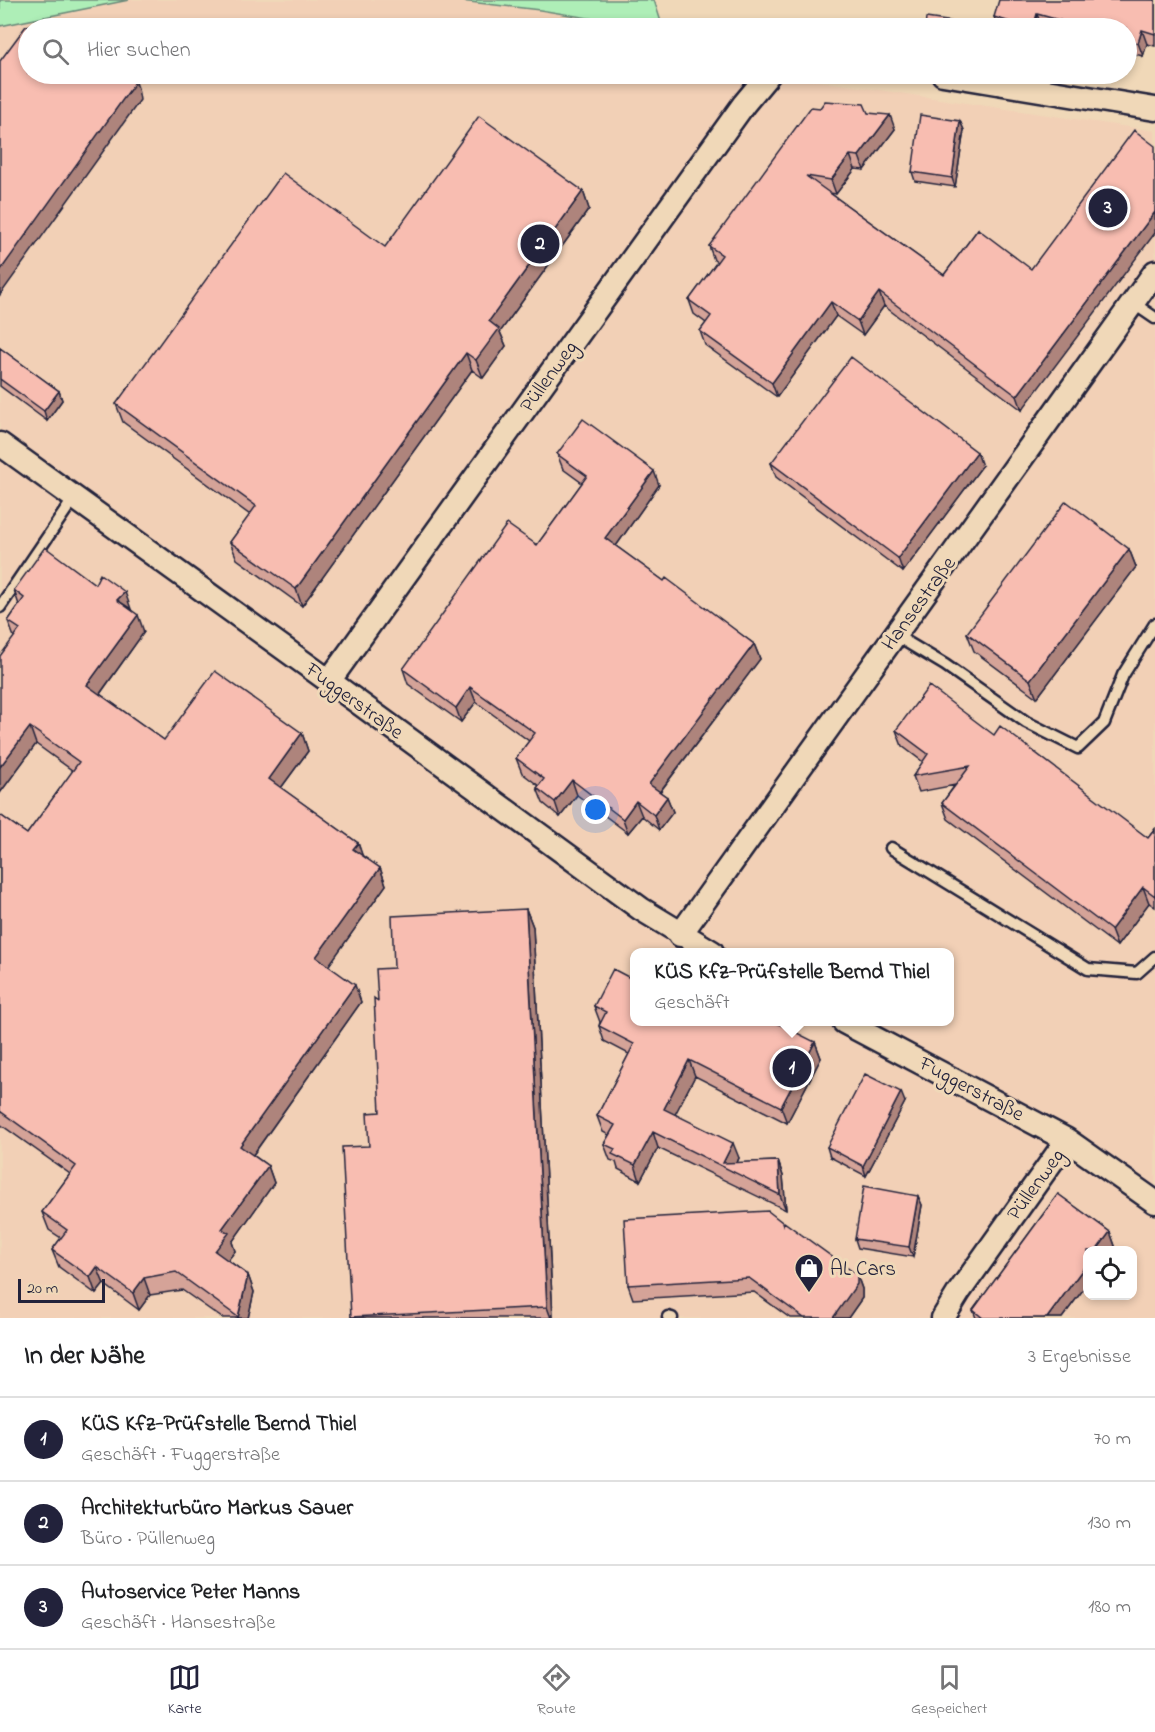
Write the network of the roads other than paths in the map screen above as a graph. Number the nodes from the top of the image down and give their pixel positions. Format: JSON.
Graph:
{"nodes":[{"id":1,"x":761,"y":84,"type":"edge"},
{"id":2,"x":1004,"y":84,"type":"edge"},
{"id":3,"x":1155,"y":109,"type":"edge"},
{"id":4,"x":1155,"y":272,"type":"edge"},
{"id":5,"x":1132,"y":303,"type":"junction"},
{"id":6,"x":1155,"y":318,"type":"edge"},
{"id":7,"x":0,"y":444,"type":"edge"},
{"id":8,"x":74,"y":498,"type":"junction"},
{"id":9,"x":0,"y":606,"type":"edge"},
{"id":10,"x":1155,"y":624,"type":"edge"},
{"id":11,"x":895,"y":635,"type":"junction"},
{"id":12,"x":329,"y":681,"type":"junction"},
{"id":13,"x":891,"y":848,"type":"dead end"},
{"id":14,"x":681,"y":935,"type":"junction"},
{"id":15,"x":705,"y":948,"type":"edge"},
{"id":16,"x":1155,"y":957,"type":"edge"},
{"id":17,"x":851,"y":1026,"type":"edge"},
{"id":18,"x":1067,"y":1140,"type":"junction"},
{"id":19,"x":1155,"y":1202,"type":"edge"},
{"id":20,"x":943,"y":1318,"type":"edge"}],
"edges":[{"from":1,"to":12,"type":"street","name":"Püllenweg"},
{"from":2,"to":3,"type":"street"},
{"from":4,"to":5,"type":"street","name":"Hansestraße"},
{"from":5,"to":6,"type":"lane"},
{"from":5,"to":11,"type":"street","name":"Hansestraße"},
{"from":7,"to":8,"type":"street","name":"Fuggerstraße"},
{"from":8,"to":9,"type":"lane"},
{"from":8,"to":12,"type":"street","name":"Fuggerstraße"},
{"from":10,"to":11,"type":"lane"},
{"from":11,"to":14,"type":"street","name":"Hansestraße"},
{"from":12,"to":14,"type":"street","name":"Fuggerstraße"},
{"from":13,"to":16,"type":"lane"},
{"from":14,"to":15,"type":"street","name":"Fuggerstraße"},
{"from":17,"to":18,"type":"street","name":"Fuggerstraße"},
{"from":18,"to":19,"type":"street","name":"Püllenweg"},
{"from":18,"to":20,"type":"street","name":"Püllenweg"}]}
